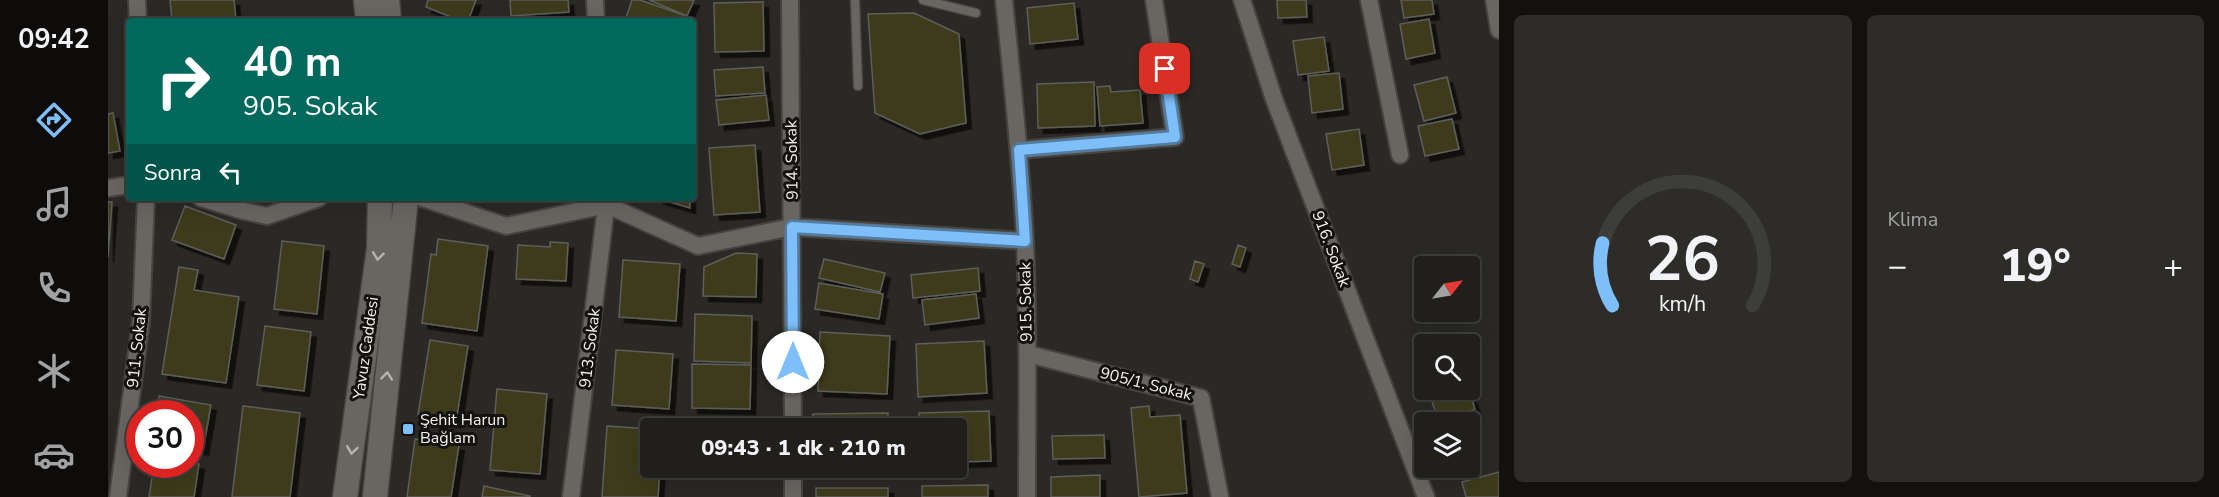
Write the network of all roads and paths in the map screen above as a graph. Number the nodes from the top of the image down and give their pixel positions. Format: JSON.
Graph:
{"nodes":[{"id":1,"x":137,"y":0,"type":"edge"},
{"id":2,"x":366,"y":0,"type":"edge"},
{"id":3,"x":387,"y":0,"type":"edge"},
{"id":4,"x":595,"y":0,"type":"edge"},
{"id":5,"x":790,"y":0,"type":"edge"},
{"id":6,"x":855,"y":0,"type":"edge"},
{"id":7,"x":923,"y":0,"type":"edge"},
{"id":8,"x":1004,"y":0,"type":"edge"},
{"id":9,"x":1154,"y":0,"type":"edge"},
{"id":10,"x":1242,"y":0,"type":"edge"},
{"id":11,"x":1369,"y":0,"type":"edge"},
{"id":12,"x":1494,"y":0,"type":"edge"},
{"id":13,"x":976,"y":13,"type":"dead end"},
{"id":14,"x":138,"y":18,"type":"edge"},
{"id":15,"x":368,"y":18,"type":"edge"},
{"id":16,"x":389,"y":18,"type":"edge"},
{"id":17,"x":596,"y":18,"type":"edge"},
{"id":18,"x":1499,"y":30,"type":"edge"},
{"id":19,"x":858,"y":86,"type":"dead end"},
{"id":20,"x":1019,"y":150,"type":"junction"},
{"id":21,"x":1400,"y":155,"type":"dead end"},
{"id":22,"x":126,"y":185,"type":"edge"},
{"id":23,"x":108,"y":188,"type":"edge"},
{"id":24,"x":146,"y":201,"type":"edge"},
{"id":25,"x":211,"y":201,"type":"edge"},
{"id":26,"x":310,"y":201,"type":"edge"},
{"id":27,"x":380,"y":201,"type":"edge"},
{"id":28,"x":405,"y":201,"type":"edge"},
{"id":29,"x":431,"y":201,"type":"edge"},
{"id":30,"x":607,"y":202,"type":"edge"},
{"id":31,"x":792,"y":227,"type":"junction"},
{"id":32,"x":1025,"y":241,"type":"junction"},
{"id":33,"x":1028,"y":354,"type":"junction"},
{"id":34,"x":793,"y":418,"type":"edge"},
{"id":35,"x":793,"y":478,"type":"edge"},
{"id":36,"x":118,"y":497,"type":"edge"},
{"id":37,"x":345,"y":497,"type":"edge"},
{"id":38,"x":375,"y":497,"type":"edge"},
{"id":39,"x":571,"y":497,"type":"edge"},
{"id":40,"x":793,"y":497,"type":"edge"},
{"id":41,"x":1027,"y":497,"type":"edge"},
{"id":42,"x":1220,"y":497,"type":"edge"},
{"id":43,"x":1426,"y":497,"type":"edge"}],
"edges":[{"from":1,"to":14,"type":"street"},
{"from":2,"to":15,"type":"main road"},
{"from":3,"to":16,"type":"main road"},
{"from":4,"to":17,"type":"street"},
{"from":5,"to":31,"type":"street","name":"914. Sokak"},
{"from":6,"to":19,"type":"lane"},
{"from":7,"to":13,"type":"lane"},
{"from":8,"to":20,"type":"street","name":"915. Sokak"},
{"from":9,"to":20,"type":"street"},
{"from":10,"to":43,"type":"street","name":"916. Sokak"},
{"from":11,"to":21,"type":"street"},
{"from":12,"to":18,"type":"street"},
{"from":20,"to":32,"type":"street","name":"915. Sokak"},
{"from":22,"to":23,"type":"street"},
{"from":24,"to":36,"type":"street","name":"911. Sokak"},
{"from":25,"to":26,"type":"street"},
{"from":27,"to":37,"type":"main road","name":"Yavuz Caddesi","one_way":true},
{"from":38,"to":28,"type":"main road","name":"Yavuz Caddesi","one_way":true},
{"from":29,"to":30,"type":"street"},
{"from":30,"to":31,"type":"street"},
{"from":30,"to":39,"type":"street","name":"913. Sokak"},
{"from":31,"to":32,"type":"street"},
{"from":31,"to":34,"type":"street","name":"914. Sokak"},
{"from":32,"to":33,"type":"street","name":"915. Sokak"},
{"from":33,"to":41,"type":"street","name":"915. Sokak"},
{"from":33,"to":42,"type":"street","name":"905/1. Sokak"},
{"from":35,"to":40,"type":"street"}]}
